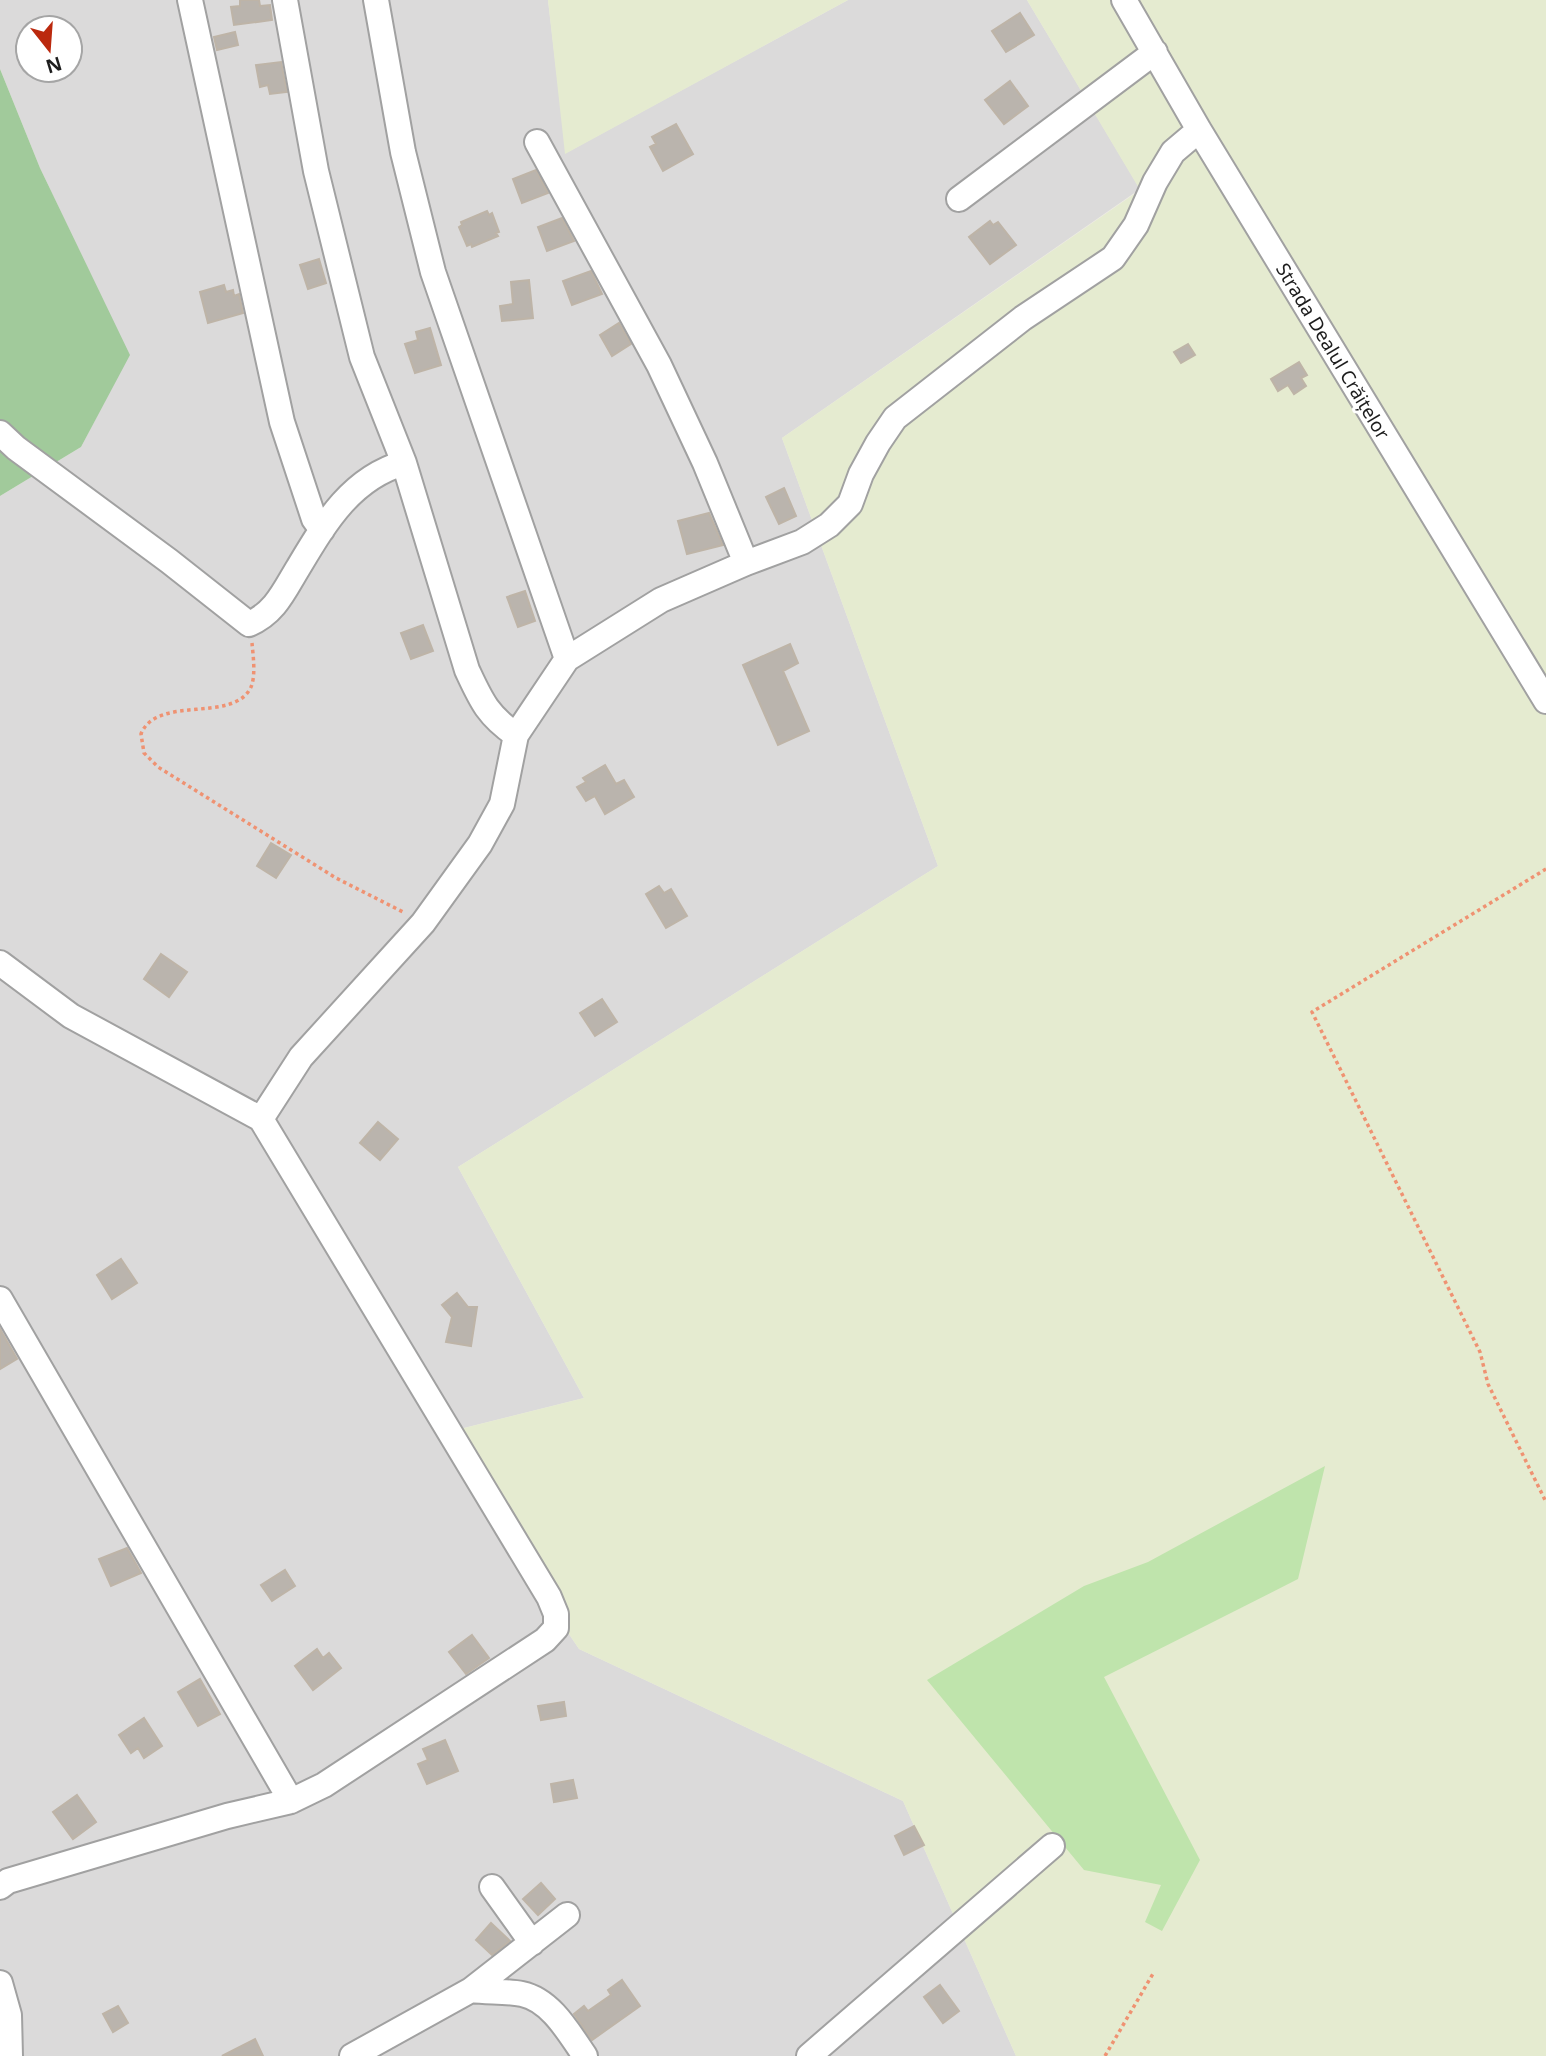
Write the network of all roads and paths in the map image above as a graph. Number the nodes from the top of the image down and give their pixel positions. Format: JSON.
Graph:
{"nodes":[{"id":1,"x":190,"y":0,"type":"edge"},
{"id":2,"x":285,"y":0,"type":"edge"},
{"id":3,"x":376,"y":0,"type":"edge"},
{"id":4,"x":1124,"y":0,"type":"edge"},
{"id":5,"x":1155,"y":52,"type":"junction"},
{"id":6,"x":1199,"y":130,"type":"junction"},
{"id":7,"x":537,"y":142,"type":"dead end"},
{"id":8,"x":959,"y":199,"type":"dead end"},
{"id":9,"x":0,"y":433,"type":"edge"},
{"id":10,"x":404,"y":463,"type":"junction"},
{"id":11,"x":322,"y":530,"type":"junction"},
{"id":12,"x":747,"y":563,"type":"junction"},
{"id":13,"x":249,"y":624,"type":"junction"},
{"id":14,"x":567,"y":659,"type":"junction"},
{"id":15,"x":1546,"y":701,"type":"edge"},
{"id":16,"x":516,"y":735,"type":"junction"},
{"id":17,"x":1546,"y":869,"type":"edge"},
{"id":18,"x":423,"y":923,"type":"junction"},
{"id":19,"x":0,"y":963,"type":"edge"},
{"id":20,"x":261,"y":1118,"type":"junction"},
{"id":21,"x":0,"y":1299,"type":"edge"},
{"id":22,"x":1546,"y":1502,"type":"edge"},
{"id":23,"x":291,"y":1801,"type":"junction"},
{"id":24,"x":1052,"y":1846,"type":"dead end"},
{"id":25,"x":3,"y":1876,"type":"edge"},
{"id":26,"x":492,"y":1887,"type":"dead end"},
{"id":27,"x":567,"y":1916,"type":"dead end"},
{"id":28,"x":532,"y":1943,"type":"junction"},
{"id":29,"x":1154,"y":1972,"type":"dead end"},
{"id":30,"x":0,"y":1983,"type":"edge"},
{"id":31,"x":471,"y":1990,"type":"junction"},
{"id":32,"x":10,"y":2056,"type":"edge"},
{"id":33,"x":352,"y":2056,"type":"edge"},
{"id":34,"x":584,"y":2056,"type":"edge"},
{"id":35,"x":809,"y":2056,"type":"edge"},
{"id":36,"x":1105,"y":2056,"type":"edge"}],
"edges":[{"from":1,"to":11,"type":"street"},
{"from":2,"to":10,"type":"street"},
{"from":3,"to":14,"type":"street"},
{"from":4,"to":5,"type":"street","name":"Strada Dealul Crăițelor"},
{"from":5,"to":6,"type":"street","name":"Strada Dealul Crăițelor"},
{"from":5,"to":8,"type":"street"},
{"from":6,"to":12,"type":"street"},
{"from":6,"to":15,"type":"street","name":"Strada Dealul Crăițelor"},
{"from":7,"to":12,"type":"street"},
{"from":9,"to":13,"type":"street"},
{"from":10,"to":11,"type":"street"},
{"from":10,"to":16,"type":"street"},
{"from":11,"to":13,"type":"street"},
{"from":12,"to":14,"type":"street"},
{"from":13,"to":18,"type":"path"},
{"from":14,"to":16,"type":"street"},
{"from":16,"to":18,"type":"street"},
{"from":17,"to":22,"type":"path"},
{"from":18,"to":20,"type":"street"},
{"from":19,"to":20,"type":"street"},
{"from":20,"to":23,"type":"street"},
{"from":21,"to":23,"type":"street"},
{"from":23,"to":25,"type":"street"},
{"from":24,"to":35,"type":"street"},
{"from":26,"to":28,"type":"street"},
{"from":27,"to":28,"type":"street"},
{"from":28,"to":31,"type":"street"},
{"from":29,"to":36,"type":"path"},
{"from":30,"to":32,"type":"street"},
{"from":31,"to":33,"type":"street"},
{"from":31,"to":34,"type":"street"}]}
